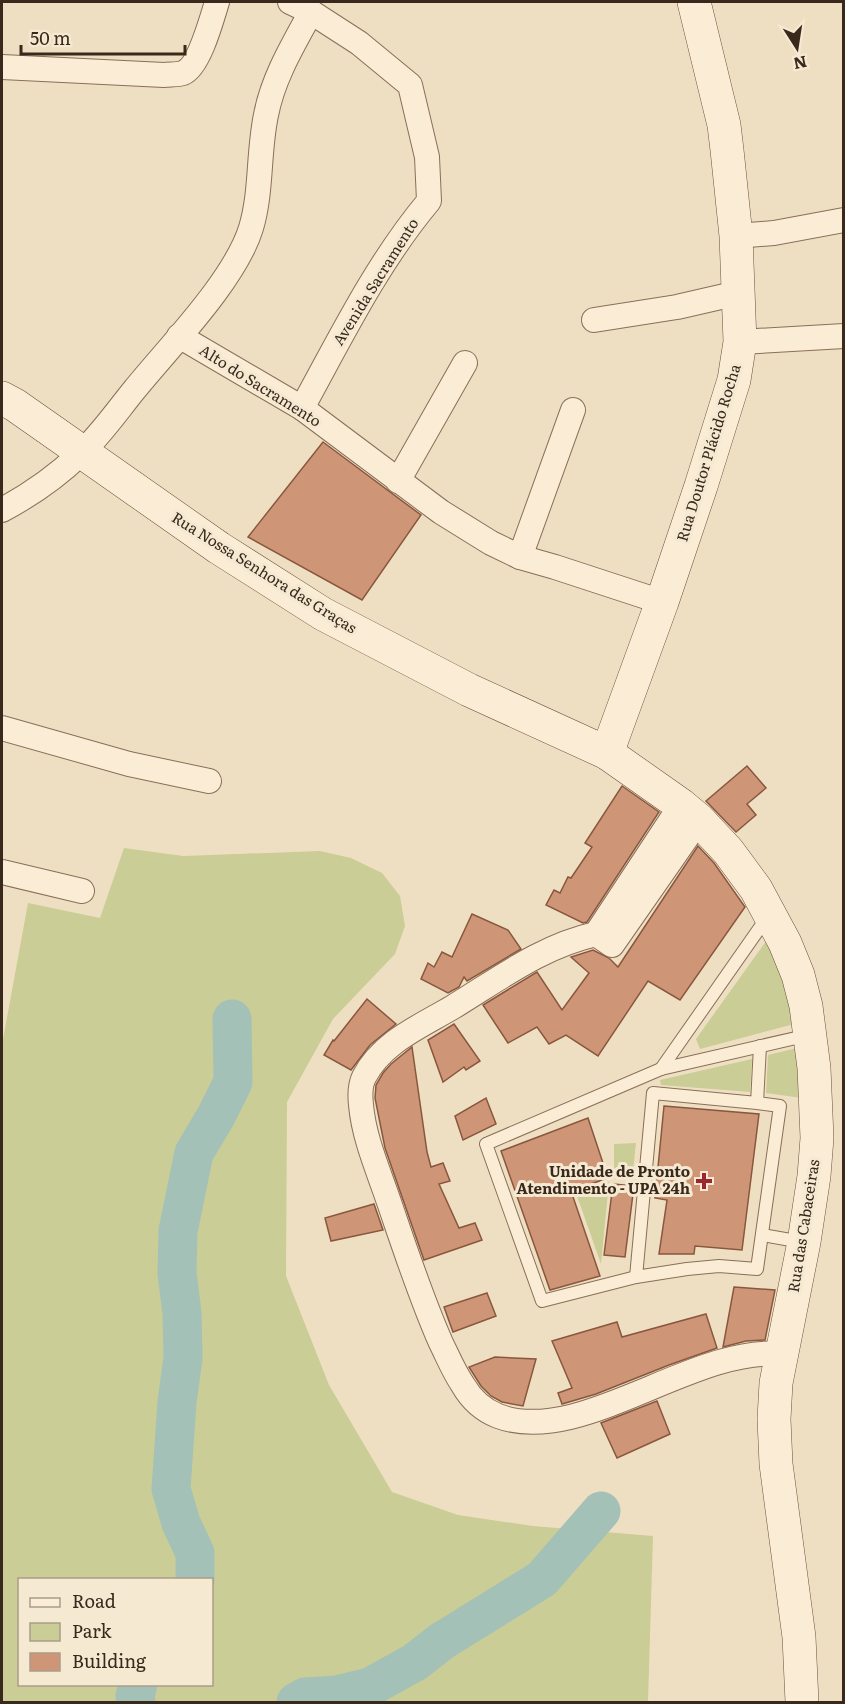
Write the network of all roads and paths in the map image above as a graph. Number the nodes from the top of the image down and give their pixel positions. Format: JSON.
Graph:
{"nodes":[{"id":1,"x":217,"y":2,"type":"edge"},
{"id":2,"x":694,"y":2,"type":"edge"},
{"id":3,"x":301,"y":7,"type":"edge"},
{"id":4,"x":2,"y":67,"type":"edge"},
{"id":5,"x":843,"y":220,"type":"edge"},
{"id":6,"x":736,"y":236,"type":"junction"},
{"id":7,"x":738,"y":292,"type":"junction"},
{"id":8,"x":594,"y":320,"type":"dead end"},
{"id":9,"x":179,"y":336,"type":"junction"},
{"id":10,"x":843,"y":336,"type":"edge"},
{"id":11,"x":740,"y":342,"type":"junction"},
{"id":12,"x":465,"y":363,"type":"dead end"},
{"id":13,"x":2,"y":398,"type":"edge"},
{"id":14,"x":302,"y":408,"type":"junction"},
{"id":15,"x":573,"y":410,"type":"dead end"},
{"id":16,"x":81,"y":453,"type":"junction"},
{"id":17,"x":398,"y":481,"type":"junction"},
{"id":18,"x":2,"y":510,"type":"edge"},
{"id":19,"x":520,"y":557,"type":"junction"},
{"id":20,"x":663,"y":602,"type":"junction"},
{"id":21,"x":2,"y":728,"type":"edge"},
{"id":22,"x":607,"y":753,"type":"junction"},
{"id":23,"x":209,"y":781,"type":"dead end"},
{"id":24,"x":690,"y":813,"type":"junction"},
{"id":25,"x":2,"y":872,"type":"edge"},
{"id":26,"x":82,"y":891,"type":"dead end"},
{"id":27,"x":770,"y":912,"type":"junction"},
{"id":28,"x":810,"y":1035,"type":"junction"},
{"id":29,"x":760,"y":1046,"type":"junction"},
{"id":30,"x":661,"y":1069,"type":"junction"},
{"id":31,"x":757,"y":1103,"type":"junction"},
{"id":32,"x":762,"y":1234,"type":"junction"},
{"id":33,"x":804,"y":1242,"type":"junction"},
{"id":34,"x":636,"y":1277,"type":"junction"},
{"id":35,"x":781,"y":1354,"type":"junction"},
{"id":36,"x":802,"y":1702,"type":"edge"}],
"edges":[{"from":1,"to":4,"type":"street"},
{"from":2,"to":6,"type":"street","name":"Rua Doutor Plácido Rocha"},
{"from":3,"to":9,"type":"street"},
{"from":3,"to":14,"type":"street","name":"Avenida Sacramento"},
{"from":5,"to":6,"type":"street"},
{"from":6,"to":7,"type":"street","name":"Rua Doutor Plácido Rocha"},
{"from":7,"to":8,"type":"street"},
{"from":7,"to":11,"type":"street","name":"Rua Doutor Plácido Rocha"},
{"from":9,"to":14,"type":"street","name":"Alto do Sacramento"},
{"from":9,"to":16,"type":"street"},
{"from":10,"to":11,"type":"street"},
{"from":11,"to":20,"type":"street","name":"Rua Doutor Plácido Rocha"},
{"from":12,"to":17,"type":"street"},
{"from":13,"to":16,"type":"street","name":"Rua Nossa Senhora das Graças"},
{"from":14,"to":17,"type":"street","name":"Alto do Sacramento"},
{"from":15,"to":19,"type":"street"},
{"from":16,"to":18,"type":"street"},
{"from":16,"to":22,"type":"street","name":"Rua Nossa Senhora das Graças"},
{"from":17,"to":19,"type":"street","name":"Alto do Sacramento"},
{"from":19,"to":20,"type":"street","name":"Alto do Sacramento"},
{"from":20,"to":22,"type":"street","name":"Rua Doutor Plácido Rocha"},
{"from":21,"to":23,"type":"street"},
{"from":22,"to":24,"type":"street","name":"Rua das Cabaceiras"},
{"from":24,"to":27,"type":"street","name":"Rua das Cabaceiras"},
{"from":24,"to":35,"type":"street"},
{"from":25,"to":26,"type":"street"},
{"from":27,"to":28,"type":"street","name":"Rua das Cabaceiras"},
{"from":27,"to":30,"type":"lane"},
{"from":28,"to":29,"type":"lane"},
{"from":28,"to":33,"type":"street","name":"Rua das Cabaceiras"},
{"from":29,"to":30,"type":"lane"},
{"from":29,"to":31,"type":"lane"},
{"from":30,"to":34,"type":"lane"},
{"from":31,"to":32,"type":"lane"},
{"from":31,"to":34,"type":"lane"},
{"from":32,"to":33,"type":"lane"},
{"from":32,"to":34,"type":"lane"},
{"from":33,"to":35,"type":"street","name":"Rua das Cabaceiras"},
{"from":35,"to":36,"type":"street","name":"Rua das Cabaceiras"}]}
